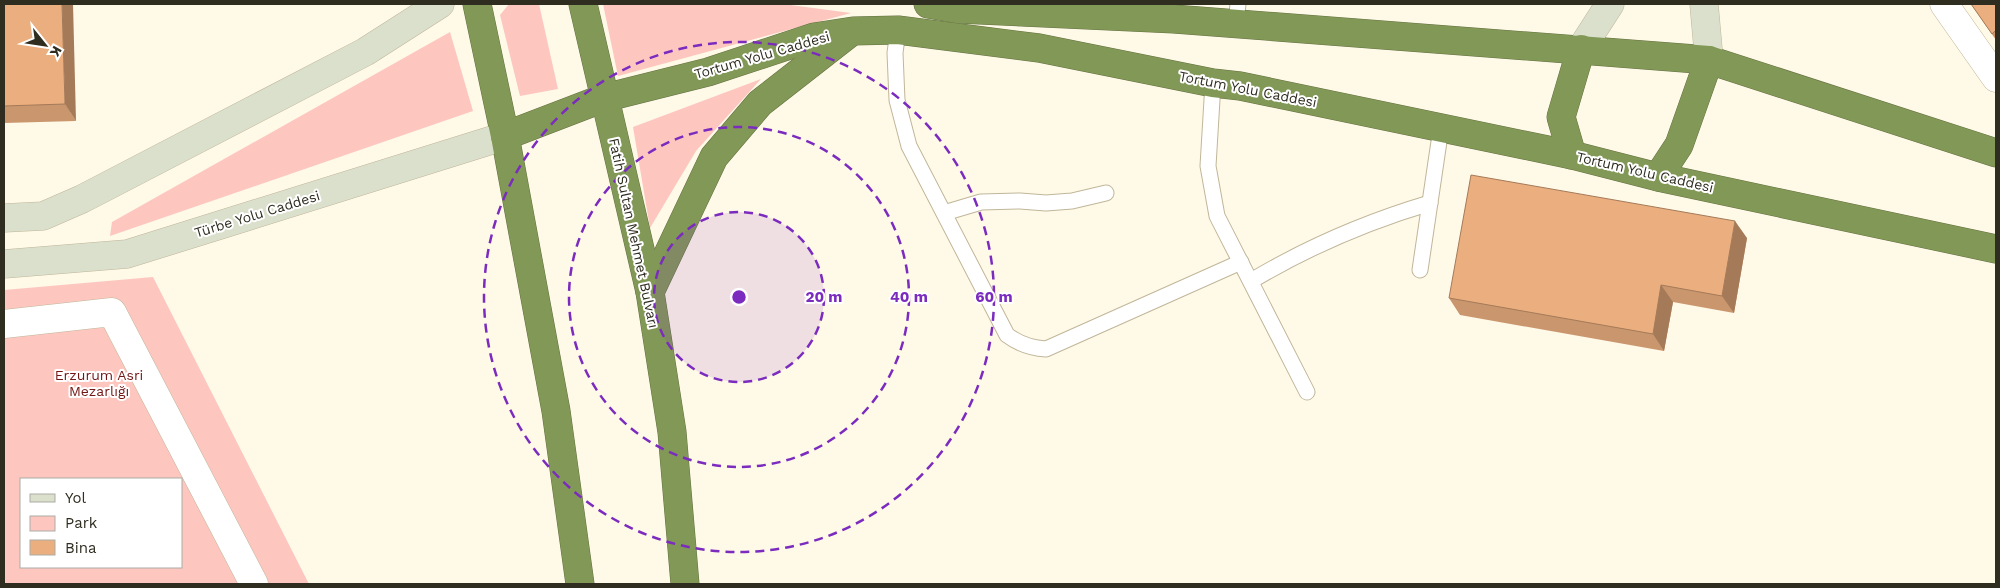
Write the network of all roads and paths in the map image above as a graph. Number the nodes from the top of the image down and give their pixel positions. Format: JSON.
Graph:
{"nodes":[{"id":1,"x":440,"y":4,"type":"edge"},
{"id":2,"x":477,"y":4,"type":"edge"},
{"id":3,"x":584,"y":4,"type":"edge"},
{"id":4,"x":928,"y":4,"type":"edge"},
{"id":5,"x":1610,"y":4,"type":"edge"},
{"id":6,"x":1704,"y":4,"type":"edge"},
{"id":7,"x":1944,"y":4,"type":"edge"},
{"id":8,"x":1237,"y":14,"type":"edge"},
{"id":9,"x":898,"y":30,"type":"junction"},
{"id":10,"x":853,"y":31,"type":"junction"},
{"id":11,"x":1581,"y":49,"type":"junction"},
{"id":12,"x":1709,"y":60,"type":"junction"},
{"id":13,"x":1996,"y":78,"type":"edge"},
{"id":14,"x":1214,"y":83,"type":"junction"},
{"id":15,"x":604,"y":98,"type":"junction"},
{"id":16,"x":1441,"y":128,"type":"junction"},
{"id":17,"x":505,"y":136,"type":"junction"},
{"id":18,"x":1996,"y":153,"type":"edge"},
{"id":19,"x":1572,"y":155,"type":"junction"},
{"id":20,"x":1658,"y":177,"type":"junction"},
{"id":21,"x":1106,"y":193,"type":"dead end"},
{"id":22,"x":1430,"y":203,"type":"junction"},
{"id":23,"x":944,"y":213,"type":"junction"},
{"id":24,"x":4,"y":218,"type":"edge"},
{"id":25,"x":1996,"y":249,"type":"edge"},
{"id":26,"x":1241,"y":262,"type":"junction"},
{"id":27,"x":4,"y":264,"type":"edge"},
{"id":28,"x":1420,"y":270,"type":"dead end"},
{"id":29,"x":1251,"y":281,"type":"junction"},
{"id":30,"x":650,"y":292,"type":"junction"},
{"id":31,"x":4,"y":324,"type":"edge"},
{"id":32,"x":1307,"y":392,"type":"dead end"},
{"id":33,"x":254,"y":584,"type":"edge"},
{"id":34,"x":580,"y":584,"type":"edge"},
{"id":35,"x":685,"y":584,"type":"edge"}],
"edges":[{"from":1,"to":24,"type":"street"},
{"from":2,"to":17,"type":"highway"},
{"from":3,"to":15,"type":"highway","name":"Fatih Sultan Mehmet Bulvarı"},
{"from":4,"to":8,"type":"highway"},
{"from":5,"to":11,"type":"street"},
{"from":6,"to":12,"type":"street"},
{"from":7,"to":13,"type":"street"},
{"from":8,"to":11,"type":"highway"},
{"from":9,"to":10,"type":"highway","name":"Tortum Yolu Caddesi"},
{"from":9,"to":14,"type":"highway","name":"Tortum Yolu Caddesi"},
{"from":9,"to":23,"type":"lane"},
{"from":10,"to":15,"type":"highway","name":"Tortum Yolu Caddesi"},
{"from":10,"to":30,"type":"highway"},
{"from":11,"to":12,"type":"highway"},
{"from":11,"to":19,"type":"highway"},
{"from":12,"to":18,"type":"highway"},
{"from":12,"to":20,"type":"highway"},
{"from":14,"to":16,"type":"highway","name":"Tortum Yolu Caddesi"},
{"from":14,"to":26,"type":"lane"},
{"from":15,"to":17,"type":"highway","name":"Tortum Yolu Caddesi"},
{"from":15,"to":30,"type":"highway","name":"Fatih Sultan Mehmet Bulvarı"},
{"from":16,"to":19,"type":"highway","name":"Tortum Yolu Caddesi"},
{"from":16,"to":22,"type":"lane"},
{"from":17,"to":27,"type":"street","name":"Türbe Yolu Caddesi"},
{"from":17,"to":34,"type":"highway"},
{"from":19,"to":20,"type":"highway","name":"Tortum Yolu Caddesi"},
{"from":20,"to":25,"type":"highway","name":"Tortum Yolu Caddesi"},
{"from":21,"to":23,"type":"lane"},
{"from":22,"to":28,"type":"lane"},
{"from":22,"to":29,"type":"lane"},
{"from":23,"to":26,"type":"lane"},
{"from":26,"to":29,"type":"lane"},
{"from":29,"to":32,"type":"lane"},
{"from":30,"to":35,"type":"highway","name":"Fatih Sultan Mehmet Bulvarı"},
{"from":31,"to":33,"type":"street"}]}
